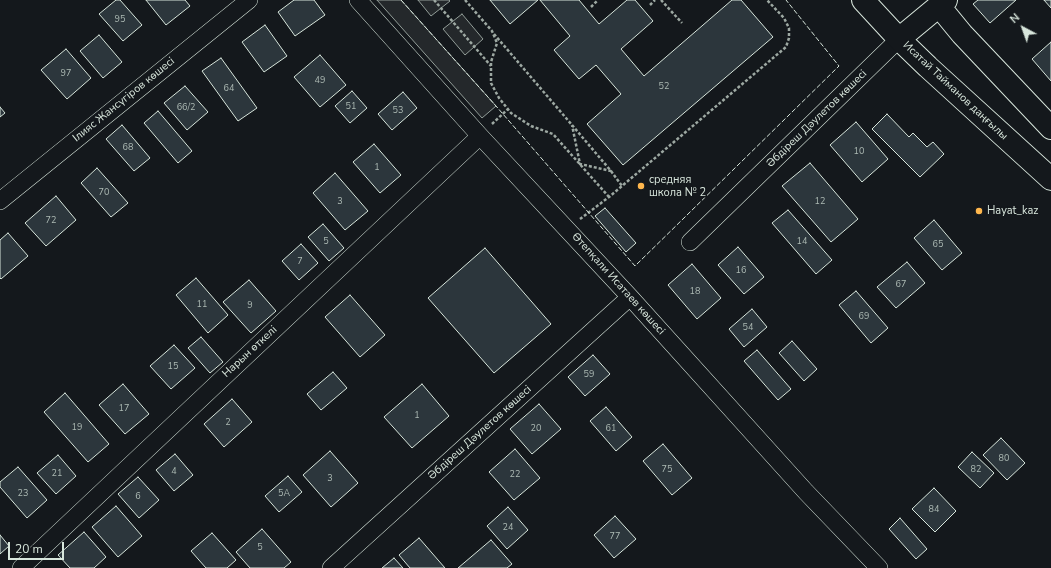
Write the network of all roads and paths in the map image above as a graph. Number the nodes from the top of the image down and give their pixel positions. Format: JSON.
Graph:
{"nodes":[{"id":1,"x":249,"y":0,"type":"edge"},
{"id":2,"x":358,"y":0,"type":"edge"},
{"id":3,"x":434,"y":0,"type":"edge"},
{"id":4,"x":465,"y":0,"type":"edge"},
{"id":5,"x":598,"y":0,"type":"edge"},
{"id":6,"x":655,"y":0,"type":"edge"},
{"id":7,"x":661,"y":0,"type":"edge"},
{"id":8,"x":767,"y":0,"type":"edge"},
{"id":9,"x":863,"y":0,"type":"edge"},
{"id":10,"x":943,"y":3,"type":"edge"},
{"id":11,"x":650,"y":4,"type":"dead end"},
{"id":12,"x":591,"y":7,"type":"dead end"},
{"id":13,"x":682,"y":23,"type":"dead end"},
{"id":14,"x":492,"y":31,"type":"junction"},
{"id":15,"x":899,"y":39,"type":"junction"},
{"id":16,"x":491,"y":67,"type":"junction"},
{"id":17,"x":572,"y":125,"type":"junction"},
{"id":18,"x":1051,"y":128,"type":"edge"},
{"id":19,"x":480,"y":136,"type":"junction"},
{"id":20,"x":580,"y":164,"type":"junction"},
{"id":21,"x":611,"y":171,"type":"junction"},
{"id":22,"x":1051,"y":179,"type":"edge"},
{"id":23,"x":622,"y":186,"type":"junction"},
{"id":24,"x":609,"y":197,"type":"junction"},
{"id":25,"x":0,"y":201,"type":"edge"},
{"id":26,"x":567,"y":229,"type":"junction"},
{"id":27,"x":690,"y":242,"type":"dead end"},
{"id":28,"x":630,"y":297,"type":"junction"},
{"id":29,"x":21,"y":568,"type":"edge"},
{"id":30,"x":331,"y":568,"type":"edge"},
{"id":31,"x":879,"y":568,"type":"edge"}],
"edges":[{"from":1,"to":25,"type":"street","name":"Ілияс Жансүгіров көшесі"},
{"from":2,"to":19,"type":"street","name":"Өтепқали Исатаев көшесі"},
{"from":3,"to":16,"type":"path"},
{"from":4,"to":14,"type":"path"},
{"from":5,"to":12,"type":"path"},
{"from":6,"to":11,"type":"path"},
{"from":7,"to":13,"type":"path"},
{"from":8,"to":23,"type":"path"},
{"from":9,"to":15,"type":"main road","name":"Исатай Тайманов даңғылы"},
{"from":10,"to":15,"type":"main road","name":"Әбдіреш Дәулетов көшесі"},
{"from":10,"to":18,"type":"main road"},
{"from":14,"to":16,"type":"path"},
{"from":14,"to":17,"type":"path"},
{"from":15,"to":22,"type":"main road","name":"Исатай Тайманов даңғылы"},
{"from":15,"to":27,"type":"street","name":"Әбдіреш Дәулетов көшесі"},
{"from":16,"to":20,"type":"path"},
{"from":17,"to":20,"type":"path"},
{"from":17,"to":21,"type":"path"},
{"from":19,"to":26,"type":"street","name":"Өтепқали Исатаев көшесі"},
{"from":19,"to":29,"type":"street","name":"Нарын өткелі"},
{"from":20,"to":21,"type":"path"},
{"from":20,"to":24,"type":"path"},
{"from":21,"to":23,"type":"path"},
{"from":23,"to":24,"type":"path"},
{"from":24,"to":26,"type":"path"},
{"from":26,"to":28,"type":"street","name":"Өтепқали Исатаев көшесі"},
{"from":28,"to":30,"type":"street","name":"Әбдіреш Дәулетов көшесі"},
{"from":28,"to":31,"type":"street","name":"Өтепқали Исатаев көшесі"}]}
